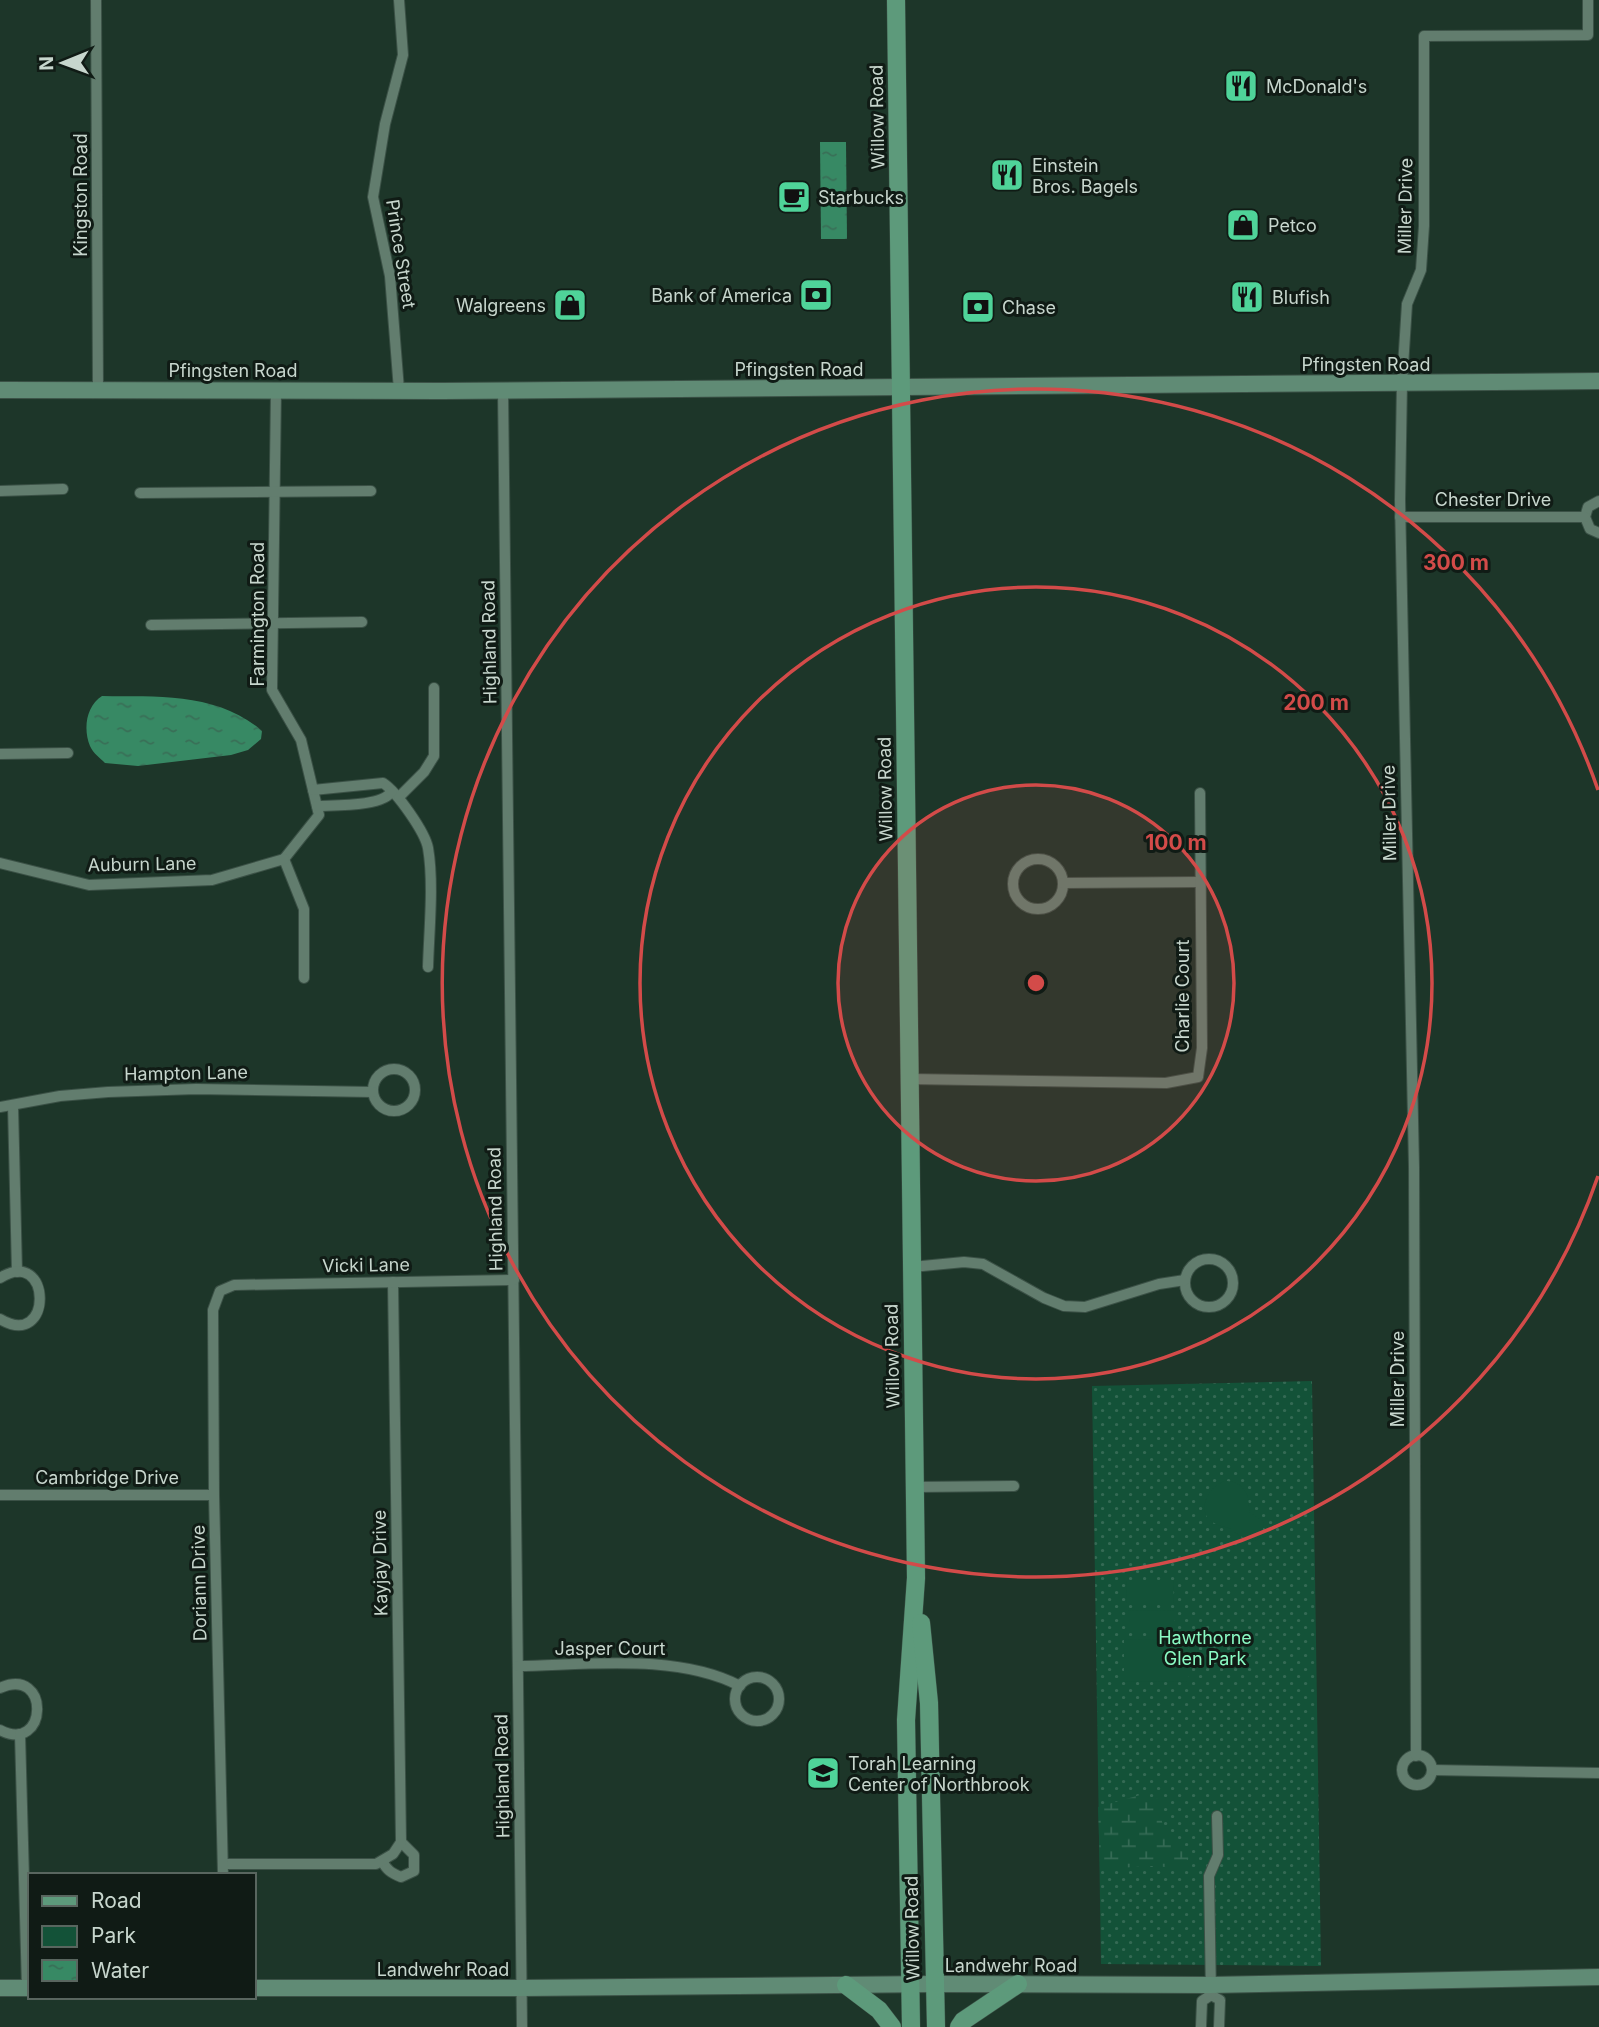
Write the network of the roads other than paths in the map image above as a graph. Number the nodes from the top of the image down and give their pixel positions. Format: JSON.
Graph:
{"nodes":[{"id":1,"x":96,"y":0,"type":"edge"},
{"id":2,"x":399,"y":0,"type":"edge"},
{"id":3,"x":896,"y":0,"type":"edge"},
{"id":4,"x":1588,"y":0,"type":"edge"},
{"id":5,"x":1599,"y":381,"type":"edge"},
{"id":6,"x":1402,"y":383,"type":"junction"},
{"id":7,"x":900,"y":387,"type":"junction"},
{"id":8,"x":0,"y":390,"type":"edge"},
{"id":9,"x":98,"y":390,"type":"junction"},
{"id":10,"x":276,"y":390,"type":"junction"},
{"id":11,"x":399,"y":390,"type":"junction"},
{"id":12,"x":503,"y":390,"type":"junction"},
{"id":13,"x":63,"y":489,"type":"dead end"},
{"id":14,"x":0,"y":491,"type":"edge"},
{"id":15,"x":371,"y":491,"type":"dead end"},
{"id":16,"x":275,"y":492,"type":"junction"},
{"id":17,"x":139,"y":493,"type":"dead end"},
{"id":18,"x":1599,"y":501,"type":"edge"},
{"id":19,"x":1400,"y":517,"type":"junction"},
{"id":20,"x":1585,"y":517,"type":"junction"},
{"id":21,"x":1599,"y":533,"type":"edge"},
{"id":22,"x":362,"y":622,"type":"dead end"},
{"id":23,"x":273,"y":623,"type":"junction"},
{"id":24,"x":151,"y":625,"type":"dead end"},
{"id":25,"x":433,"y":688,"type":"dead end"},
{"id":26,"x":68,"y":753,"type":"dead end"},
{"id":27,"x":0,"y":754,"type":"edge"},
{"id":28,"x":313,"y":790,"type":"junction"},
{"id":29,"x":1200,"y":793,"type":"dead end"},
{"id":30,"x":395,"y":794,"type":"junction"},
{"id":31,"x":317,"y":806,"type":"junction"},
{"id":32,"x":284,"y":859,"type":"junction"},
{"id":33,"x":0,"y":863,"type":"edge"},
{"id":34,"x":1199,"y":882,"type":"junction"},
{"id":35,"x":1063,"y":883,"type":"junction"},
{"id":36,"x":428,"y":967,"type":"dead end"},
{"id":37,"x":304,"y":978,"type":"dead end"},
{"id":38,"x":910,"y":1079,"type":"junction"},
{"id":39,"x":373,"y":1091,"type":"dead end"},
{"id":40,"x":13,"y":1106,"type":"junction"},
{"id":41,"x":0,"y":1107,"type":"edge"},
{"id":42,"x":912,"y":1267,"type":"junction"},
{"id":43,"x":17,"y":1272,"type":"junction"},
{"id":44,"x":0,"y":1278,"type":"edge"},
{"id":45,"x":514,"y":1280,"type":"junction"},
{"id":46,"x":1185,"y":1280,"type":"junction"},
{"id":47,"x":393,"y":1283,"type":"junction"},
{"id":48,"x":220,"y":1291,"type":"joint"},
{"id":49,"x":0,"y":1319,"type":"edge"},
{"id":50,"x":1014,"y":1486,"type":"dead end"},
{"id":51,"x":915,"y":1487,"type":"junction"},
{"id":52,"x":0,"y":1494,"type":"edge"},
{"id":53,"x":214,"y":1495,"type":"junction"},
{"id":54,"x":916,"y":1578,"type":"junction"},
{"id":55,"x":518,"y":1666,"type":"junction"},
{"id":56,"x":740,"y":1686,"type":"junction"},
{"id":57,"x":0,"y":1688,"type":"edge"},
{"id":58,"x":0,"y":1730,"type":"edge"},
{"id":59,"x":20,"y":1734,"type":"junction"},
{"id":60,"x":1416,"y":1756,"type":"junction"},
{"id":61,"x":1432,"y":1770,"type":"junction"},
{"id":62,"x":1599,"y":1773,"type":"edge"},
{"id":63,"x":1217,"y":1816,"type":"dead end"},
{"id":64,"x":401,"y":1842,"type":"junction"},
{"id":65,"x":382,"y":1861,"type":"junction"},
{"id":66,"x":223,"y":1869,"type":"edge"},
{"id":67,"x":1599,"y":1977,"type":"edge"},
{"id":68,"x":911,"y":1984,"type":"junction"},
{"id":69,"x":934,"y":1984,"type":"junction"},
{"id":70,"x":1018,"y":1984,"type":"junction"},
{"id":71,"x":846,"y":1985,"type":"junction"},
{"id":72,"x":0,"y":1988,"type":"edge"},
{"id":73,"x":28,"y":1988,"type":"edge"},
{"id":74,"x":256,"y":1988,"type":"edge"},
{"id":75,"x":522,"y":1988,"type":"junction"},
{"id":76,"x":1210,"y":1990,"type":"junction"},
{"id":77,"x":522,"y":2027,"type":"edge"},
{"id":78,"x":892,"y":2027,"type":"edge"},
{"id":79,"x":911,"y":2027,"type":"edge"},
{"id":80,"x":936,"y":2027,"type":"edge"},
{"id":81,"x":959,"y":2027,"type":"edge"},
{"id":82,"x":1201,"y":2027,"type":"edge"},
{"id":83,"x":1219,"y":2027,"type":"edge"}],
"edges":[{"from":1,"to":9,"type":"street","name":"Kingston Road"},
{"from":2,"to":11,"type":"street","name":"Prince Street"},
{"from":3,"to":7,"type":"main road","name":"Willow Road"},
{"from":4,"to":6,"type":"street","name":"Miller Drive"},
{"from":5,"to":6,"type":"main road","name":"Pfingsten Road"},
{"from":6,"to":7,"type":"main road","name":"Pfingsten Road"},
{"from":6,"to":19,"type":"street","name":"Miller Drive"},
{"from":7,"to":12,"type":"main road","name":"Pfingsten Road"},
{"from":7,"to":38,"type":"main road","name":"Willow Road"},
{"from":8,"to":9,"type":"main road","name":"Pfingsten Road"},
{"from":9,"to":10,"type":"main road","name":"Pfingsten Road"},
{"from":10,"to":11,"type":"main road","name":"Pfingsten Road"},
{"from":10,"to":16,"type":"street","name":"Farmington Road"},
{"from":11,"to":12,"type":"main road","name":"Pfingsten Road"},
{"from":12,"to":45,"type":"street","name":"Highland Road"},
{"from":13,"to":14,"type":"street"},
{"from":15,"to":16,"type":"street"},
{"from":16,"to":17,"type":"street"},
{"from":16,"to":23,"type":"street","name":"Farmington Road"},
{"from":18,"to":20,"type":"street"},
{"from":19,"to":20,"type":"street","name":"Chester Drive"},
{"from":19,"to":60,"type":"street","name":"Miller Drive"},
{"from":20,"to":21,"type":"street"},
{"from":22,"to":23,"type":"street"},
{"from":23,"to":24,"type":"street"},
{"from":23,"to":28,"type":"street","name":"Farmington Road"},
{"from":25,"to":30,"type":"street"},
{"from":26,"to":27,"type":"street"},
{"from":28,"to":30,"type":"street"},
{"from":28,"to":31,"type":"street","name":"Farmington Road"},
{"from":29,"to":34,"type":"street","name":"Charlie Court"},
{"from":30,"to":31,"type":"street"},
{"from":30,"to":36,"type":"street"},
{"from":31,"to":32,"type":"street"},
{"from":32,"to":33,"type":"street","name":"Auburn Lane"},
{"from":32,"to":37,"type":"street"},
{"from":34,"to":35,"type":"street"},
{"from":34,"to":38,"type":"street","name":"Charlie Court"},
{"from":35,"to":35,"type":"street"},
{"from":38,"to":42,"type":"main road","name":"Willow Road"},
{"from":39,"to":40,"type":"street","name":"Hampton Lane"},
{"from":40,"to":41,"type":"street","name":"Hampton Lane"},
{"from":40,"to":43,"type":"street"},
{"from":42,"to":46,"type":"street"},
{"from":42,"to":51,"type":"main road","name":"Willow Road"},
{"from":43,"to":44,"type":"street"},
{"from":43,"to":49,"type":"street"},
{"from":45,"to":47,"type":"street","name":"Vicki Lane"},
{"from":45,"to":55,"type":"street","name":"Highland Road"},
{"from":46,"to":46,"type":"street"},
{"from":47,"to":48,"type":"street","name":"Vicki Lane"},
{"from":47,"to":64,"type":"street","name":"Kayjay Drive"},
{"from":48,"to":53,"type":"street","name":"Doriann Drive"},
{"from":50,"to":51,"type":"street"},
{"from":51,"to":54,"type":"main road","name":"Willow Road"},
{"from":52,"to":53,"type":"street","name":"Cambridge Drive"},
{"from":53,"to":66,"type":"street","name":"Doriann Drive"},
{"from":54,"to":68,"type":"main road","name":"Willow Road"},
{"from":54,"to":69,"type":"main road","name":"Willow Road"},
{"from":55,"to":56,"type":"street","name":"Jasper Court"},
{"from":55,"to":75,"type":"street","name":"Highland Road"},
{"from":56,"to":56,"type":"street","name":"Jasper Court"},
{"from":57,"to":59,"type":"street"},
{"from":58,"to":59,"type":"street"},
{"from":59,"to":73,"type":"street"},
{"from":60,"to":61,"type":"street"},
{"from":60,"to":61,"type":"street"},
{"from":61,"to":62,"type":"street"},
{"from":63,"to":76,"type":"street"},
{"from":64,"to":65,"type":"street"},
{"from":64,"to":65,"type":"street","name":"Kayjay Drive"},
{"from":65,"to":66,"type":"street","name":"Kayjay Drive"},
{"from":67,"to":76,"type":"main road","name":"Landwehr Road"},
{"from":68,"to":69,"type":"main road","name":"Landwehr Road"},
{"from":68,"to":71,"type":"main road","name":"Landwehr Road"},
{"from":68,"to":79,"type":"main road","name":"Willow Road"},
{"from":69,"to":70,"type":"main road","name":"Landwehr Road"},
{"from":69,"to":80,"type":"main road","name":"Willow Road"},
{"from":70,"to":76,"type":"main road","name":"Landwehr Road"},
{"from":70,"to":81,"type":"main road"},
{"from":71,"to":75,"type":"main road","name":"Landwehr Road"},
{"from":71,"to":78,"type":"main road"},
{"from":72,"to":73,"type":"main road"},
{"from":74,"to":75,"type":"main road","name":"Landwehr Road"},
{"from":75,"to":77,"type":"street","name":"Highland Road"},
{"from":76,"to":82,"type":"street"},
{"from":76,"to":83,"type":"street"}]}
